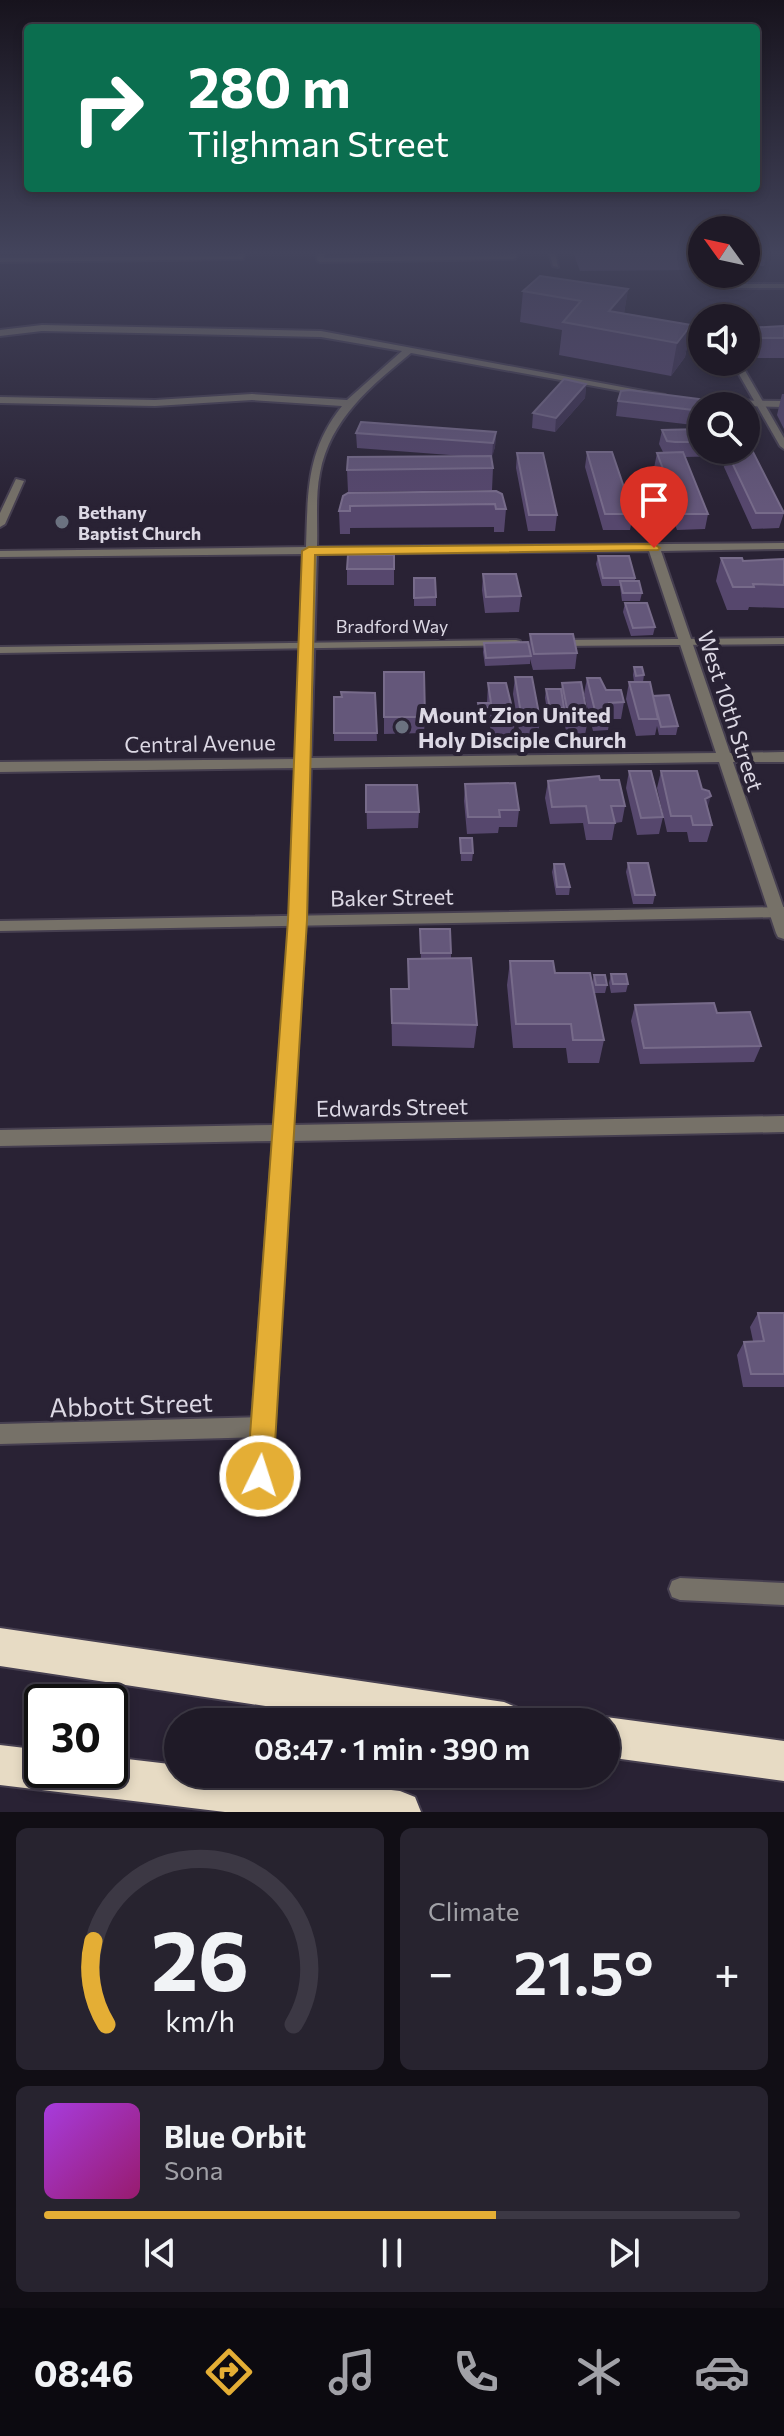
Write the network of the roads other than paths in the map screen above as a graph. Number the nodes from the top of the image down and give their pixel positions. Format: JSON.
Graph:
{"nodes":[{"id":1,"x":327,"y":337,"type":"edge"},
{"id":2,"x":410,"y":349,"type":"junction"},
{"id":3,"x":675,"y":398,"type":"edge"},
{"id":4,"x":0,"y":400,"type":"edge"},
{"id":5,"x":346,"y":403,"type":"junction"},
{"id":6,"x":760,"y":404,"type":"edge"},
{"id":7,"x":784,"y":404,"type":"edge"},
{"id":8,"x":760,"y":406,"type":"edge"},
{"id":9,"x":784,"y":446,"type":"edge"},
{"id":10,"x":19,"y":481,"type":"dead end"},
{"id":11,"x":0,"y":524,"type":"edge"},
{"id":12,"x":784,"y":546,"type":"edge"},
{"id":13,"x":654,"y":548,"type":"junction"},
{"id":14,"x":309,"y":551,"type":"junction"},
{"id":15,"x":0,"y":554,"type":"edge"},
{"id":16,"x":784,"y":641,"type":"edge"},
{"id":17,"x":685,"y":642,"type":"junction"},
{"id":18,"x":528,"y":643,"type":"edge"},
{"id":19,"x":544,"y":643,"type":"edge"},
{"id":20,"x":308,"y":644,"type":"junction"},
{"id":21,"x":0,"y":650,"type":"edge"},
{"id":22,"x":723,"y":757,"type":"junction"},
{"id":23,"x":784,"y":757,"type":"edge"},
{"id":24,"x":302,"y":763,"type":"junction"},
{"id":25,"x":0,"y":767,"type":"edge"},
{"id":26,"x":780,"y":912,"type":"edge"},
{"id":27,"x":298,"y":920,"type":"junction"},
{"id":28,"x":0,"y":926,"type":"edge"},
{"id":29,"x":784,"y":933,"type":"edge"},
{"id":30,"x":784,"y":1124,"type":"edge"},
{"id":31,"x":284,"y":1132,"type":"junction"},
{"id":32,"x":0,"y":1138,"type":"edge"},
{"id":33,"x":264,"y":1427,"type":"junction"},
{"id":34,"x":0,"y":1434,"type":"edge"},
{"id":35,"x":258,"y":1500,"type":"dead end"},
{"id":36,"x":680,"y":1589,"type":"dead end"},
{"id":37,"x":784,"y":1594,"type":"edge"},
{"id":38,"x":0,"y":1647,"type":"edge"},
{"id":39,"x":410,"y":1708,"type":"edge"},
{"id":40,"x":620,"y":1739,"type":"edge"},
{"id":41,"x":784,"y":1761,"type":"edge"},
{"id":42,"x":0,"y":1765,"type":"edge"},
{"id":43,"x":400,"y":1812,"type":"edge"}],
"edges":[{"from":1,"to":2,"type":"street"},
{"from":2,"to":3,"type":"street"},
{"from":2,"to":5,"type":"street"},
{"from":4,"to":5,"type":"street"},
{"from":5,"to":14,"type":"street"},
{"from":6,"to":7,"type":"street"},
{"from":8,"to":9,"type":"lane"},
{"from":10,"to":11,"type":"lane"},
{"from":12,"to":13,"type":"street"},
{"from":13,"to":14,"type":"street"},
{"from":13,"to":17,"type":"street","name":"West 10th Street"},
{"from":14,"to":15,"type":"street"},
{"from":14,"to":20,"type":"street"},
{"from":16,"to":17,"type":"lane"},
{"from":17,"to":19,"type":"lane"},
{"from":17,"to":22,"type":"street","name":"West 10th Street"},
{"from":18,"to":20,"type":"lane","name":"Bradford Way"},
{"from":20,"to":21,"type":"lane","name":"Bradford Way"},
{"from":20,"to":24,"type":"street"},
{"from":22,"to":23,"type":"street","name":"Central Avenue"},
{"from":22,"to":24,"type":"street","name":"Central Avenue"},
{"from":22,"to":26,"type":"street","name":"West 10th Street"},
{"from":24,"to":25,"type":"street","name":"Central Avenue"},
{"from":24,"to":27,"type":"street"},
{"from":26,"to":27,"type":"lane","name":"Baker Street"},
{"from":26,"to":29,"type":"street","name":"West 10th Street"},
{"from":27,"to":28,"type":"lane","name":"Baker Street"},
{"from":27,"to":31,"type":"street"},
{"from":30,"to":31,"type":"street","name":"Edwards Street"},
{"from":31,"to":32,"type":"street","name":"Edwards Street"},
{"from":31,"to":33,"type":"street"},
{"from":33,"to":34,"type":"lane","name":"Abbott Street"},
{"from":33,"to":35,"type":"street"},
{"from":36,"to":37,"type":"lane"},
{"from":38,"to":39,"type":"highway"},
{"from":40,"to":41,"type":"highway"},
{"from":42,"to":43,"type":"highway"}]}
